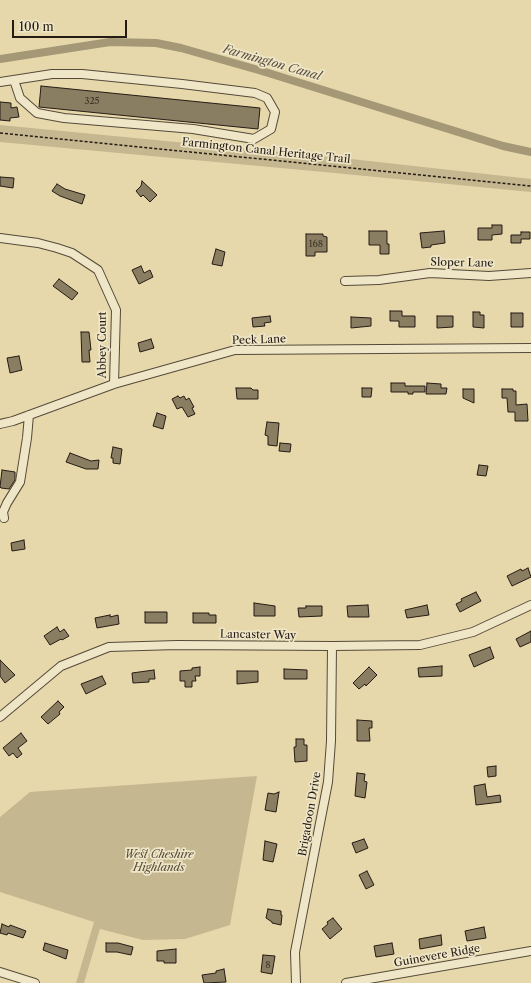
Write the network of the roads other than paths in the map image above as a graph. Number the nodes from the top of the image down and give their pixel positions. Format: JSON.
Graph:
{"nodes":[{"id":1,"x":14,"y":80,"type":"junction"},
{"id":2,"x":0,"y":82,"type":"edge"},
{"id":3,"x":0,"y":238,"type":"edge"},
{"id":4,"x":531,"y":273,"type":"edge"},
{"id":5,"x":345,"y":281,"type":"dead end"},
{"id":6,"x":531,"y":348,"type":"edge"},
{"id":7,"x":114,"y":384,"type":"junction"},
{"id":8,"x":29,"y":415,"type":"junction"},
{"id":9,"x":0,"y":424,"type":"edge"},
{"id":10,"x":4,"y":518,"type":"dead end"},
{"id":11,"x":531,"y":605,"type":"edge"},
{"id":12,"x":332,"y":646,"type":"junction"},
{"id":13,"x":2,"y":713,"type":"edge"},
{"id":14,"x":531,"y":951,"type":"edge"},
{"id":15,"x":0,"y":972,"type":"edge"},
{"id":16,"x":35,"y":983,"type":"edge"},
{"id":17,"x":296,"y":983,"type":"edge"},
{"id":18,"x":346,"y":983,"type":"edge"}],
"edges":[{"from":1,"to":1,"type":"street"},
{"from":1,"to":2,"type":"street"},
{"from":3,"to":7,"type":"street","name":"Abbey Court"},
{"from":4,"to":5,"type":"street","name":"Sloper Lane"},
{"from":6,"to":7,"type":"street","name":"Peck Lane"},
{"from":7,"to":8,"type":"street","name":"Peck Lane"},
{"from":8,"to":9,"type":"street","name":"Peck Lane"},
{"from":8,"to":10,"type":"street"},
{"from":11,"to":12,"type":"street","name":"Lancaster Way"},
{"from":12,"to":13,"type":"street","name":"Lancaster Way"},
{"from":12,"to":17,"type":"street","name":"Brigadoon Drive"},
{"from":14,"to":18,"type":"street","name":"Guinevere Ridge"},
{"from":15,"to":16,"type":"street"}]}
